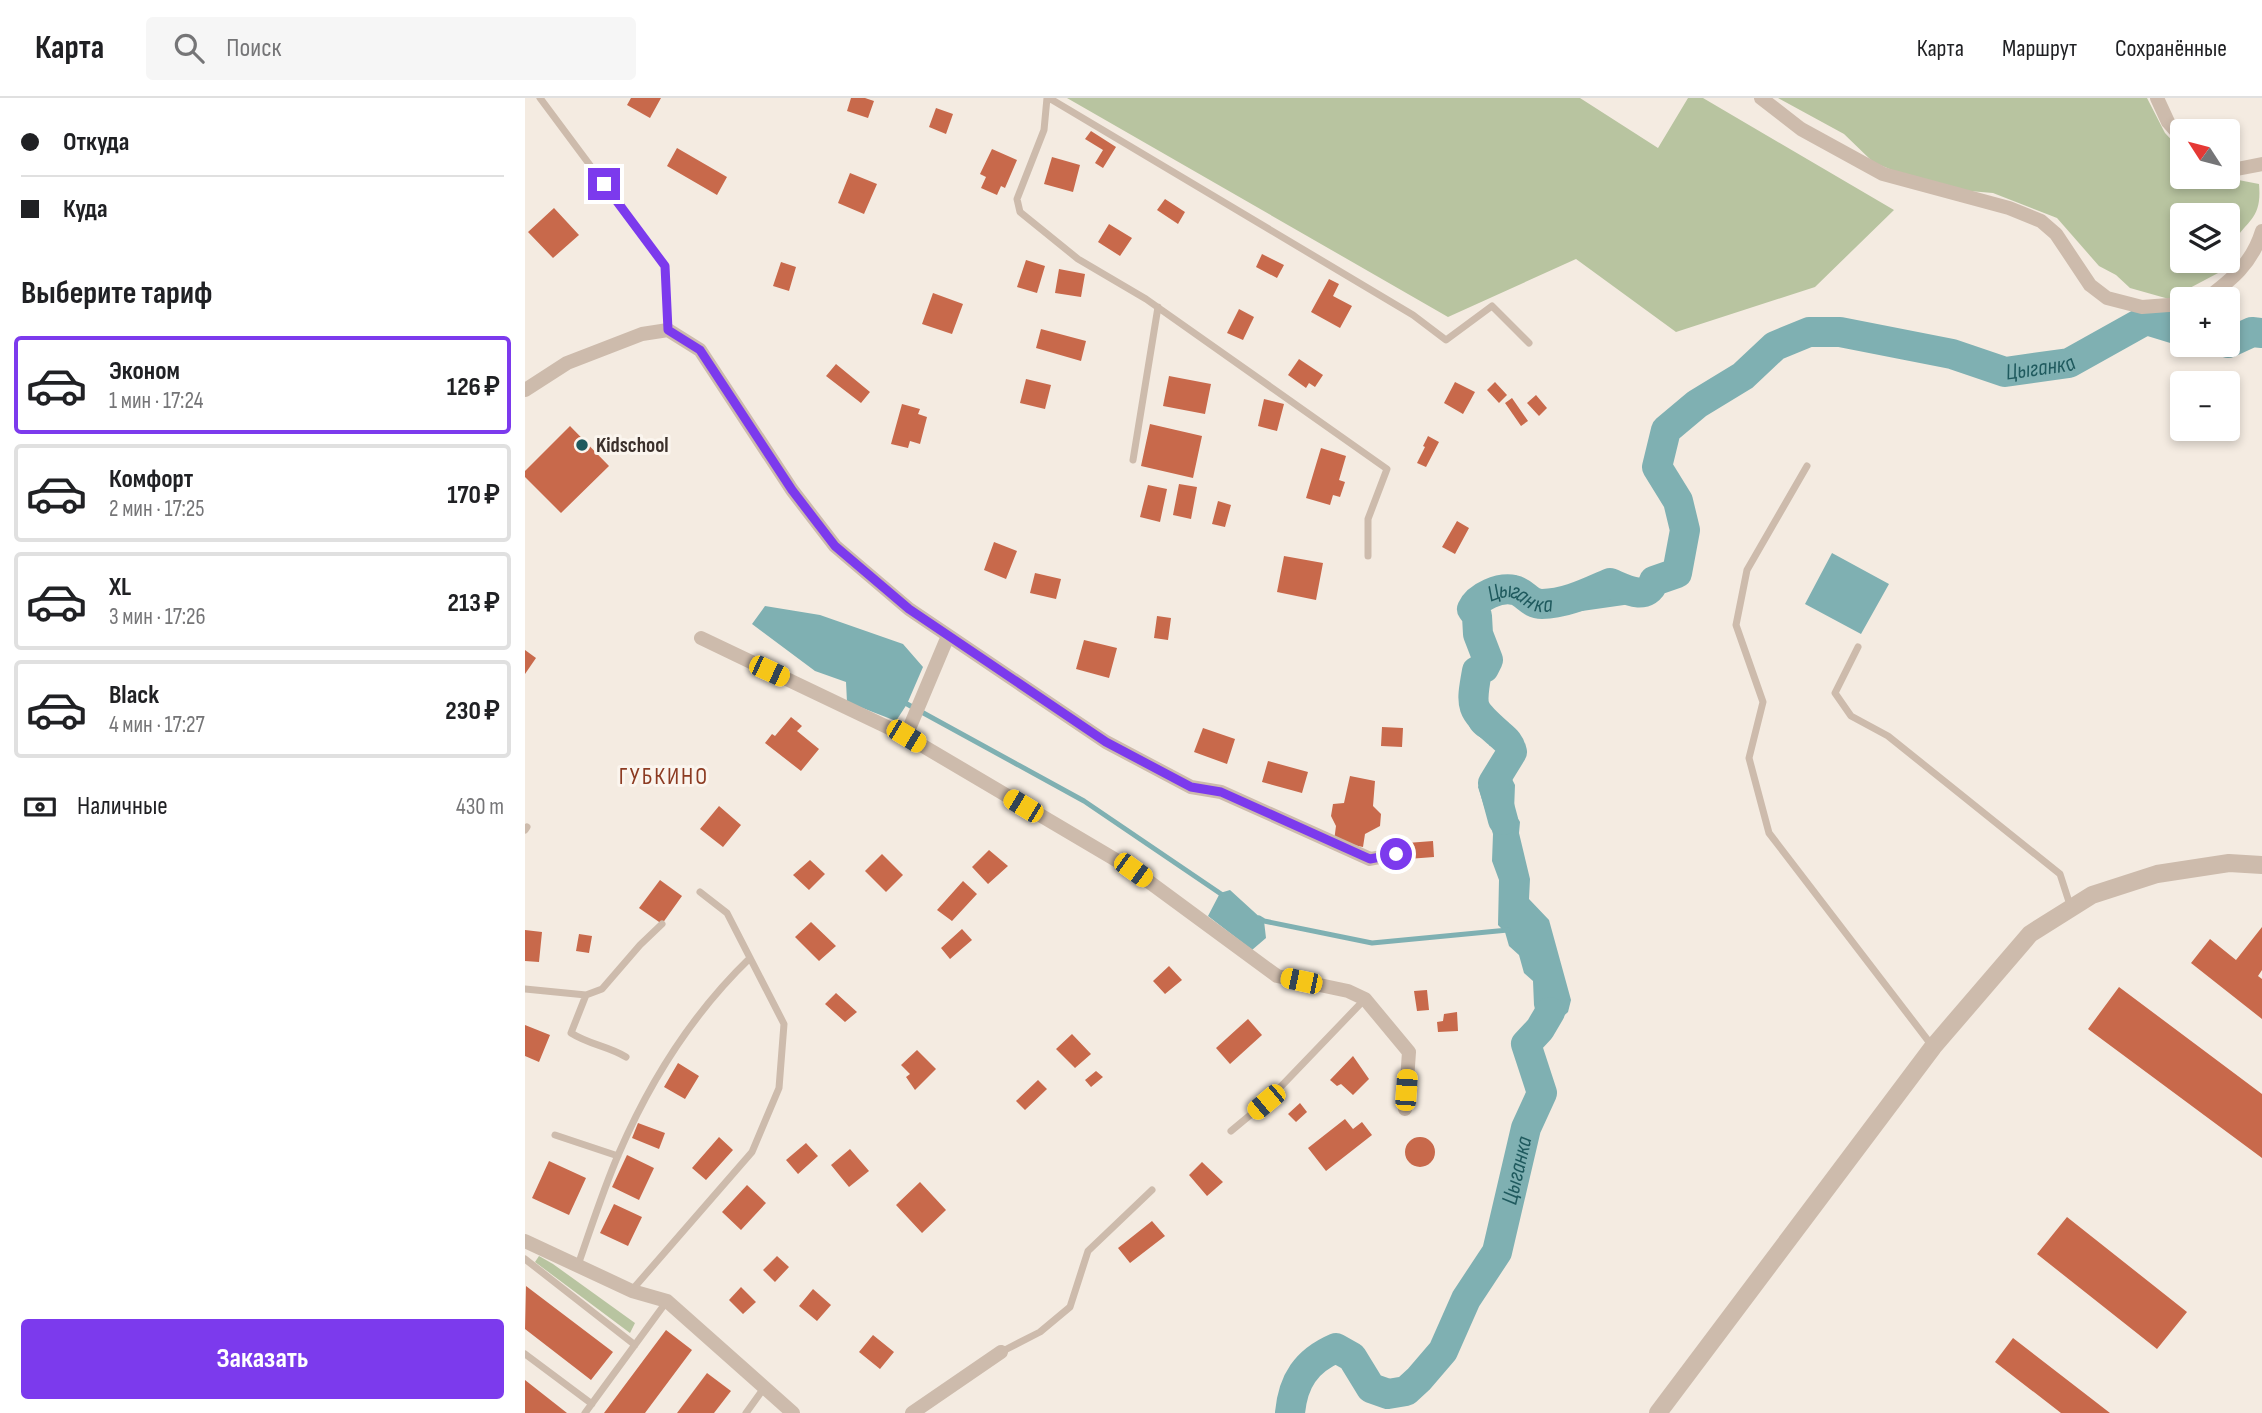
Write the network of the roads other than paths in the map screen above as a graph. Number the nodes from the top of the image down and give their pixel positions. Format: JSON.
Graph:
{"nodes":[{"id":1,"x":540,"y":98,"type":"edge"},
{"id":2,"x":1048,"y":98,"type":"edge"},
{"id":3,"x":1761,"y":98,"type":"edge"},
{"id":4,"x":2157,"y":98,"type":"edge"},
{"id":5,"x":2170,"y":124,"type":"edge"},
{"id":6,"x":2240,"y":169,"type":"edge"},
{"id":7,"x":2261,"y":170,"type":"edge"},
{"id":8,"x":2262,"y":231,"type":"edge"},
{"id":9,"x":2222,"y":287,"type":"edge"},
{"id":10,"x":2170,"y":305,"type":"edge"},
{"id":11,"x":1158,"y":307,"type":"junction"},
{"id":12,"x":668,"y":330,"type":"junction"},
{"id":13,"x":1529,"y":343,"type":"dead end"},
{"id":14,"x":525,"y":390,"type":"edge"},
{"id":15,"x":1133,"y":460,"type":"dead end"},
{"id":16,"x":1807,"y":466,"type":"dead end"},
{"id":17,"x":1368,"y":556,"type":"dead end"},
{"id":18,"x":948,"y":636,"type":"junction"},
{"id":19,"x":701,"y":638,"type":"dead end"},
{"id":20,"x":1858,"y":647,"type":"dead end"},
{"id":21,"x":906,"y":736,"type":"junction"},
{"id":22,"x":1396,"y":854,"type":"dead end"},
{"id":23,"x":2262,"y":865,"type":"edge"},
{"id":24,"x":700,"y":892,"type":"dead end"},
{"id":25,"x":2071,"y":908,"type":"junction"},
{"id":26,"x":662,"y":924,"type":"dead end"},
{"id":27,"x":750,"y":958,"type":"junction"},
{"id":28,"x":525,"y":989,"type":"edge"},
{"id":29,"x":586,"y":995,"type":"junction"},
{"id":30,"x":1365,"y":999,"type":"junction"},
{"id":31,"x":1933,"y":1047,"type":"junction"},
{"id":32,"x":626,"y":1057,"type":"dead end"},
{"id":33,"x":1405,"y":1109,"type":"dead end"},
{"id":34,"x":1231,"y":1131,"type":"dead end"},
{"id":35,"x":555,"y":1135,"type":"dead end"},
{"id":36,"x":618,"y":1156,"type":"junction"},
{"id":37,"x":1152,"y":1190,"type":"dead end"},
{"id":38,"x":526,"y":1244,"type":"edge"},
{"id":39,"x":525,"y":1259,"type":"edge"},
{"id":40,"x":577,"y":1265,"type":"junction"},
{"id":41,"x":632,"y":1291,"type":"junction"},
{"id":42,"x":667,"y":1301,"type":"junction"},
{"id":43,"x":635,"y":1345,"type":"junction"},
{"id":44,"x":1001,"y":1352,"type":"joint"},
{"id":45,"x":525,"y":1354,"type":"edge"},
{"id":46,"x":764,"y":1388,"type":"junction"},
{"id":47,"x":592,"y":1404,"type":"junction"},
{"id":48,"x":585,"y":1413,"type":"edge"},
{"id":49,"x":746,"y":1413,"type":"edge"},
{"id":50,"x":793,"y":1413,"type":"edge"},
{"id":51,"x":912,"y":1413,"type":"edge"},
{"id":52,"x":1658,"y":1413,"type":"edge"}],
"edges":[{"from":1,"to":12,"type":"lane"},
{"from":2,"to":11,"type":"lane"},
{"from":2,"to":13,"type":"lane"},
{"from":3,"to":10,"type":"street"},
{"from":4,"to":5,"type":"street"},
{"from":6,"to":7,"type":"street"},
{"from":8,"to":9,"type":"street"},
{"from":11,"to":15,"type":"lane"},
{"from":11,"to":17,"type":"lane"},
{"from":12,"to":14,"type":"street"},
{"from":12,"to":18,"type":"street"},
{"from":16,"to":31,"type":"lane"},
{"from":18,"to":21,"type":"street"},
{"from":18,"to":22,"type":"street"},
{"from":19,"to":21,"type":"street"},
{"from":20,"to":25,"type":"lane"},
{"from":21,"to":30,"type":"street"},
{"from":23,"to":25,"type":"street"},
{"from":24,"to":27,"type":"lane"},
{"from":25,"to":31,"type":"street"},
{"from":26,"to":29,"type":"lane"},
{"from":27,"to":36,"type":"lane"},
{"from":27,"to":41,"type":"lane"},
{"from":28,"to":29,"type":"lane"},
{"from":29,"to":32,"type":"lane"},
{"from":30,"to":33,"type":"street"},
{"from":30,"to":34,"type":"lane"},
{"from":31,"to":52,"type":"street"},
{"from":35,"to":36,"type":"lane"},
{"from":36,"to":40,"type":"lane"},
{"from":37,"to":44,"type":"lane"},
{"from":38,"to":40,"type":"street"},
{"from":39,"to":43,"type":"lane"},
{"from":40,"to":41,"type":"street"},
{"from":41,"to":42,"type":"street"},
{"from":42,"to":43,"type":"lane"},
{"from":42,"to":46,"type":"street"},
{"from":43,"to":47,"type":"lane"},
{"from":44,"to":51,"type":"street"},
{"from":45,"to":47,"type":"lane"},
{"from":46,"to":49,"type":"lane"},
{"from":46,"to":50,"type":"street"},
{"from":47,"to":48,"type":"lane"}]}
